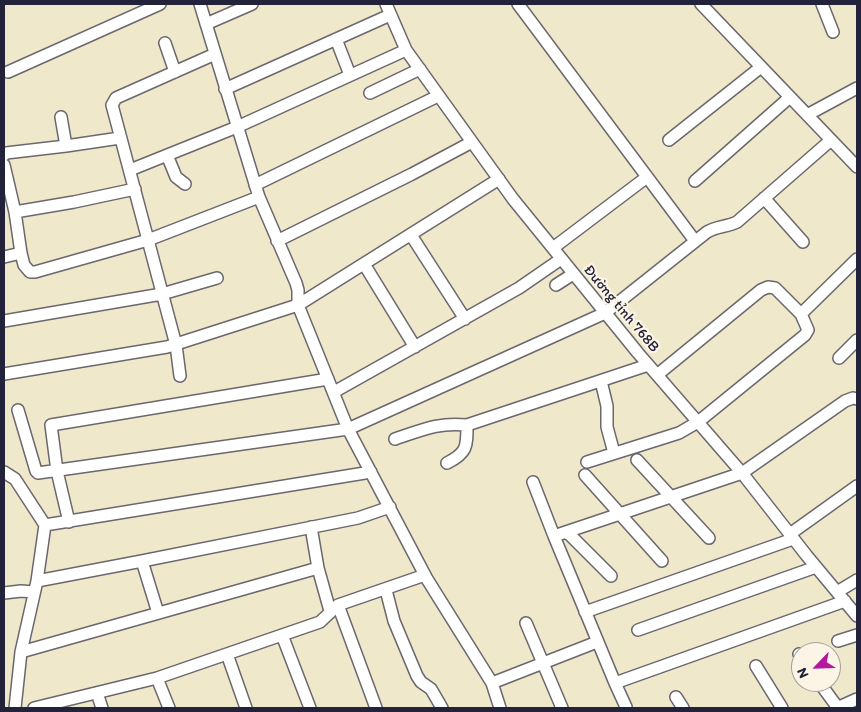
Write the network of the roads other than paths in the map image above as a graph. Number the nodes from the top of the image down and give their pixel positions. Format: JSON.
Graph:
{"nodes":[{"id":1,"x":160,"y":4,"type":"edge"},
{"id":2,"x":200,"y":4,"type":"edge"},
{"id":3,"x":252,"y":4,"type":"edge"},
{"id":4,"x":518,"y":4,"type":"edge"},
{"id":5,"x":701,"y":4,"type":"edge"},
{"id":6,"x":822,"y":4,"type":"edge"},
{"id":7,"x":388,"y":9,"type":"edge"},
{"id":8,"x":206,"y":24,"type":"junction"},
{"id":9,"x":833,"y":32,"type":"dead end"},
{"id":10,"x":336,"y":39,"type":"junction"},
{"id":11,"x":165,"y":43,"type":"dead end"},
{"id":12,"x":406,"y":50,"type":"junction"},
{"id":13,"x":215,"y":54,"type":"junction"},
{"id":14,"x":761,"y":67,"type":"junction"},
{"id":15,"x":420,"y":69,"type":"junction"},
{"id":16,"x":8,"y":72,"type":"dead end"},
{"id":17,"x":174,"y":72,"type":"junction"},
{"id":18,"x":350,"y":75,"type":"junction"},
{"id":19,"x":857,"y":88,"type":"edge"},
{"id":20,"x":225,"y":89,"type":"junction"},
{"id":21,"x":370,"y":93,"type":"dead end"},
{"id":22,"x":438,"y":96,"type":"junction"},
{"id":23,"x":790,"y":97,"type":"junction"},
{"id":24,"x":807,"y":115,"type":"junction"},
{"id":25,"x":61,"y":118,"type":"dead end"},
{"id":26,"x":237,"y":127,"type":"junction"},
{"id":27,"x":120,"y":138,"type":"junction"},
{"id":28,"x":670,"y":140,"type":"dead end"},
{"id":29,"x":831,"y":140,"type":"junction"},
{"id":30,"x":472,"y":142,"type":"junction"},
{"id":31,"x":66,"y":146,"type":"junction"},
{"id":32,"x":4,"y":154,"type":"edge"},
{"id":33,"x":167,"y":155,"type":"junction"},
{"id":34,"x":857,"y":168,"type":"edge"},
{"id":35,"x":130,"y":170,"type":"junction"},
{"id":36,"x":5,"y":173,"type":"edge"},
{"id":37,"x":647,"y":177,"type":"junction"},
{"id":38,"x":499,"y":179,"type":"junction"},
{"id":39,"x":695,"y":180,"type":"dead end"},
{"id":40,"x":186,"y":184,"type":"dead end"},
{"id":41,"x":255,"y":184,"type":"junction"},
{"id":42,"x":135,"y":189,"type":"junction"},
{"id":43,"x":260,"y":197,"type":"junction"},
{"id":44,"x":764,"y":198,"type":"junction"},
{"id":45,"x":16,"y":212,"type":"junction"},
{"id":46,"x":411,"y":235,"type":"junction"},
{"id":47,"x":148,"y":240,"type":"junction"},
{"id":48,"x":277,"y":241,"type":"junction"},
{"id":49,"x":695,"y":241,"type":"junction"},
{"id":50,"x":803,"y":242,"type":"dead end"},
{"id":51,"x":553,"y":248,"type":"junction"},
{"id":52,"x":21,"y":253,"type":"junction"},
{"id":53,"x":4,"y":257,"type":"edge"},
{"id":54,"x":561,"y":259,"type":"junction"},
{"id":55,"x":857,"y":259,"type":"edge"},
{"id":56,"x":364,"y":264,"type":"junction"},
{"id":57,"x":573,"y":274,"type":"junction"},
{"id":58,"x":217,"y":278,"type":"dead end"},
{"id":59,"x":556,"y":285,"type":"dead end"},
{"id":60,"x":162,"y":294,"type":"junction"},
{"id":61,"x":298,"y":306,"type":"junction"},
{"id":62,"x":605,"y":313,"type":"junction"},
{"id":63,"x":801,"y":314,"type":"junction"},
{"id":64,"x":465,"y":319,"type":"junction"},
{"id":65,"x":4,"y":321,"type":"edge"},
{"id":66,"x":857,"y":340,"type":"edge"},
{"id":67,"x":176,"y":345,"type":"junction"},
{"id":68,"x":415,"y":347,"type":"junction"},
{"id":69,"x":838,"y":358,"type":"dead end"},
{"id":70,"x":648,"y":365,"type":"junction"},
{"id":71,"x":4,"y":374,"type":"edge"},
{"id":72,"x":657,"y":375,"type":"junction"},
{"id":73,"x":180,"y":376,"type":"dead end"},
{"id":74,"x":328,"y":379,"type":"junction"},
{"id":75,"x":601,"y":381,"type":"junction"},
{"id":76,"x":334,"y":392,"type":"junction"},
{"id":77,"x":857,"y":399,"type":"edge"},
{"id":78,"x":18,"y":410,"type":"dead end"},
{"id":79,"x":698,"y":422,"type":"junction"},
{"id":80,"x":467,"y":425,"type":"junction"},
{"id":81,"x":348,"y":429,"type":"junction"},
{"id":82,"x":396,"y":439,"type":"dead end"},
{"id":83,"x":614,"y":454,"type":"junction"},
{"id":84,"x":637,"y":460,"type":"dead end"},
{"id":85,"x":587,"y":462,"type":"dead end"},
{"id":86,"x":447,"y":463,"type":"dead end"},
{"id":87,"x":57,"y":471,"type":"junction"},
{"id":88,"x":4,"y":472,"type":"edge"},
{"id":89,"x":371,"y":472,"type":"junction"},
{"id":90,"x":742,"y":473,"type":"junction"},
{"id":91,"x":585,"y":475,"type":"dead end"},
{"id":92,"x":533,"y":482,"type":"dead end"},
{"id":93,"x":857,"y":486,"type":"edge"},
{"id":94,"x":672,"y":497,"type":"junction"},
{"id":95,"x":390,"y":507,"type":"junction"},
{"id":96,"x":619,"y":514,"type":"junction"},
{"id":97,"x":69,"y":522,"type":"junction"},
{"id":98,"x":45,"y":525,"type":"junction"},
{"id":99,"x":311,"y":526,"type":"junction"},
{"id":100,"x":560,"y":534,"type":"junction"},
{"id":101,"x":791,"y":536,"type":"junction"},
{"id":102,"x":709,"y":538,"type":"dead end"},
{"id":103,"x":142,"y":561,"type":"junction"},
{"id":104,"x":662,"y":561,"type":"dead end"},
{"id":105,"x":816,"y":567,"type":"junction"},
{"id":106,"x":318,"y":568,"type":"junction"},
{"id":107,"x":426,"y":575,"type":"junction"},
{"id":108,"x":611,"y":576,"type":"dead end"},
{"id":109,"x":857,"y":580,"type":"edge"},
{"id":110,"x":35,"y":586,"type":"junction"},
{"id":111,"x":386,"y":590,"type":"junction"},
{"id":112,"x":837,"y":592,"type":"junction"},
{"id":113,"x":4,"y":593,"type":"edge"},
{"id":114,"x":844,"y":601,"type":"junction"},
{"id":115,"x":334,"y":608,"type":"junction"},
{"id":116,"x":585,"y":612,"type":"junction"},
{"id":117,"x":158,"y":613,"type":"junction"},
{"id":118,"x":857,"y":616,"type":"edge"},
{"id":119,"x":526,"y":623,"type":"dead end"},
{"id":120,"x":638,"y":630,"type":"dead end"},
{"id":121,"x":857,"y":634,"type":"edge"},
{"id":122,"x":282,"y":635,"type":"junction"},
{"id":123,"x":838,"y":641,"type":"dead end"},
{"id":124,"x":597,"y":642,"type":"junction"},
{"id":125,"x":22,"y":652,"type":"junction"},
{"id":126,"x":227,"y":654,"type":"junction"},
{"id":127,"x":544,"y":663,"type":"junction"},
{"id":128,"x":756,"y":666,"type":"dead end"},
{"id":129,"x":157,"y":678,"type":"junction"},
{"id":130,"x":615,"y":682,"type":"junction"},
{"id":131,"x":492,"y":683,"type":"junction"},
{"id":132,"x":826,"y":692,"type":"edge"},
{"id":133,"x":97,"y":693,"type":"junction"},
{"id":134,"x":676,"y":697,"type":"dead end"},
{"id":135,"x":857,"y":699,"type":"edge"},
{"id":136,"x":15,"y":708,"type":"edge"},
{"id":137,"x":41,"y":708,"type":"edge"},
{"id":138,"x":102,"y":708,"type":"edge"},
{"id":139,"x":169,"y":708,"type":"edge"},
{"id":140,"x":246,"y":708,"type":"edge"},
{"id":141,"x":310,"y":708,"type":"edge"},
{"id":142,"x":376,"y":708,"type":"edge"},
{"id":143,"x":442,"y":708,"type":"edge"},
{"id":144,"x":500,"y":708,"type":"edge"},
{"id":145,"x":562,"y":708,"type":"edge"},
{"id":146,"x":626,"y":708,"type":"edge"},
{"id":147,"x":684,"y":708,"type":"edge"},
{"id":148,"x":782,"y":708,"type":"edge"},
{"id":149,"x":837,"y":708,"type":"edge"}],
"edges":[{"from":1,"to":16,"type":"street"},
{"from":2,"to":8,"type":"street"},
{"from":3,"to":8,"type":"street"},
{"from":4,"to":37,"type":"street"},
{"from":5,"to":14,"type":"street"},
{"from":6,"to":9,"type":"street"},
{"from":7,"to":10,"type":"street"},
{"from":7,"to":12,"type":"street","name":"Đường tỉnh 768B"},
{"from":8,"to":13,"type":"street"},
{"from":10,"to":18,"type":"street"},
{"from":10,"to":20,"type":"street"},
{"from":11,"to":17,"type":"street"},
{"from":12,"to":15,"type":"street","name":"Đường tỉnh 768B"},
{"from":12,"to":18,"type":"street"},
{"from":13,"to":17,"type":"street"},
{"from":13,"to":20,"type":"street"},
{"from":14,"to":23,"type":"street"},
{"from":14,"to":28,"type":"street"},
{"from":15,"to":21,"type":"street"},
{"from":15,"to":22,"type":"street","name":"Đường tỉnh 768B"},
{"from":17,"to":27,"type":"street"},
{"from":18,"to":26,"type":"street"},
{"from":19,"to":24,"type":"street"},
{"from":20,"to":26,"type":"street"},
{"from":22,"to":30,"type":"street","name":"Đường tỉnh 768B"},
{"from":22,"to":41,"type":"street"},
{"from":23,"to":24,"type":"street"},
{"from":23,"to":39,"type":"street"},
{"from":24,"to":29,"type":"street"},
{"from":25,"to":31,"type":"street"},
{"from":26,"to":33,"type":"street"},
{"from":26,"to":41,"type":"street"},
{"from":27,"to":31,"type":"street"},
{"from":27,"to":35,"type":"street"},
{"from":29,"to":34,"type":"street"},
{"from":29,"to":44,"type":"street"},
{"from":30,"to":38,"type":"street","name":"Đường tỉnh 768B"},
{"from":30,"to":48,"type":"street"},
{"from":31,"to":32,"type":"street"},
{"from":33,"to":35,"type":"street"},
{"from":33,"to":40,"type":"street"},
{"from":35,"to":42,"type":"street"},
{"from":36,"to":45,"type":"street"},
{"from":37,"to":49,"type":"street"},
{"from":37,"to":51,"type":"street"},
{"from":38,"to":46,"type":"street"},
{"from":38,"to":51,"type":"street","name":"Đường tỉnh 768B"},
{"from":41,"to":43,"type":"street"},
{"from":42,"to":45,"type":"street"},
{"from":42,"to":47,"type":"street"},
{"from":43,"to":47,"type":"street"},
{"from":43,"to":48,"type":"street"},
{"from":44,"to":49,"type":"street"},
{"from":44,"to":50,"type":"street"},
{"from":45,"to":52,"type":"street"},
{"from":46,"to":56,"type":"street"},
{"from":46,"to":64,"type":"street"},
{"from":47,"to":52,"type":"street"},
{"from":47,"to":60,"type":"street"},
{"from":48,"to":61,"type":"street"},
{"from":49,"to":62,"type":"street"},
{"from":51,"to":54,"type":"street","name":"Đường tỉnh 768B"},
{"from":52,"to":53,"type":"street"},
{"from":54,"to":57,"type":"street","name":"Đường tỉnh 768B"},
{"from":54,"to":64,"type":"street"},
{"from":55,"to":63,"type":"street"},
{"from":56,"to":61,"type":"street"},
{"from":56,"to":68,"type":"street"},
{"from":57,"to":59,"type":"street"},
{"from":57,"to":62,"type":"street","name":"Đường tỉnh 768B"},
{"from":58,"to":60,"type":"street"},
{"from":60,"to":65,"type":"street"},
{"from":60,"to":67,"type":"street"},
{"from":61,"to":67,"type":"street"},
{"from":61,"to":74,"type":"street"},
{"from":62,"to":70,"type":"street","name":"Đường tỉnh 768B"},
{"from":62,"to":81,"type":"street"},
{"from":63,"to":72,"type":"street"},
{"from":63,"to":79,"type":"street"},
{"from":64,"to":68,"type":"street"},
{"from":66,"to":69,"type":"street"},
{"from":67,"to":71,"type":"street"},
{"from":67,"to":73,"type":"street"},
{"from":68,"to":76,"type":"street"},
{"from":70,"to":72,"type":"street","name":"Đường tỉnh 768B"},
{"from":70,"to":75,"type":"street"},
{"from":72,"to":79,"type":"street","name":"Đường tỉnh 768B"},
{"from":74,"to":76,"type":"street"},
{"from":74,"to":87,"type":"street"},
{"from":75,"to":80,"type":"street"},
{"from":75,"to":83,"type":"street"},
{"from":76,"to":81,"type":"street"},
{"from":77,"to":90,"type":"street"},
{"from":78,"to":87,"type":"street"},
{"from":79,"to":83,"type":"street"},
{"from":79,"to":90,"type":"street","name":"Đường tỉnh 768B"},
{"from":80,"to":82,"type":"street"},
{"from":80,"to":86,"type":"street"},
{"from":81,"to":87,"type":"street"},
{"from":81,"to":89,"type":"street"},
{"from":83,"to":85,"type":"street"},
{"from":84,"to":94,"type":"street"},
{"from":87,"to":97,"type":"street"},
{"from":88,"to":98,"type":"street"},
{"from":89,"to":95,"type":"street"},
{"from":89,"to":97,"type":"street"},
{"from":90,"to":94,"type":"street"},
{"from":90,"to":101,"type":"street","name":"Đường tỉnh 768B"},
{"from":91,"to":96,"type":"street"},
{"from":92,"to":100,"type":"street"},
{"from":93,"to":101,"type":"street"},
{"from":94,"to":96,"type":"street"},
{"from":94,"to":102,"type":"street"},
{"from":95,"to":99,"type":"street"},
{"from":95,"to":107,"type":"street"},
{"from":96,"to":100,"type":"street"},
{"from":96,"to":104,"type":"street"},
{"from":97,"to":98,"type":"street"},
{"from":98,"to":110,"type":"street"},
{"from":99,"to":103,"type":"street"},
{"from":99,"to":106,"type":"street"},
{"from":100,"to":108,"type":"street"},
{"from":100,"to":116,"type":"street"},
{"from":101,"to":105,"type":"street","name":"Đường tỉnh 768B"},
{"from":101,"to":116,"type":"street"},
{"from":103,"to":110,"type":"street"},
{"from":103,"to":117,"type":"street"},
{"from":105,"to":112,"type":"street","name":"Đường tỉnh 768B"},
{"from":105,"to":120,"type":"street"},
{"from":106,"to":115,"type":"street"},
{"from":106,"to":117,"type":"street"},
{"from":107,"to":111,"type":"street"},
{"from":107,"to":131,"type":"street"},
{"from":109,"to":112,"type":"street"},
{"from":110,"to":113,"type":"street"},
{"from":110,"to":125,"type":"street"},
{"from":111,"to":115,"type":"street"},
{"from":111,"to":143,"type":"street"},
{"from":112,"to":114,"type":"street","name":"Đường tỉnh 768B"},
{"from":114,"to":118,"type":"street","name":"Đường tỉnh 768B"},
{"from":114,"to":130,"type":"street"},
{"from":115,"to":122,"type":"street"},
{"from":115,"to":142,"type":"street"},
{"from":116,"to":124,"type":"street"},
{"from":117,"to":125,"type":"street"},
{"from":119,"to":127,"type":"street"},
{"from":121,"to":123,"type":"street"},
{"from":122,"to":126,"type":"street"},
{"from":122,"to":141,"type":"street"},
{"from":124,"to":127,"type":"street"},
{"from":124,"to":130,"type":"street"},
{"from":125,"to":136,"type":"street"},
{"from":126,"to":129,"type":"street"},
{"from":126,"to":140,"type":"street"},
{"from":127,"to":131,"type":"street"},
{"from":127,"to":145,"type":"street"},
{"from":128,"to":148,"type":"street"},
{"from":129,"to":133,"type":"street"},
{"from":129,"to":139,"type":"street"},
{"from":130,"to":146,"type":"street"},
{"from":131,"to":144,"type":"street"},
{"from":132,"to":149,"type":"street"},
{"from":133,"to":137,"type":"street"},
{"from":133,"to":138,"type":"street"},
{"from":134,"to":147,"type":"street"},
{"from":135,"to":149,"type":"street"}]}
